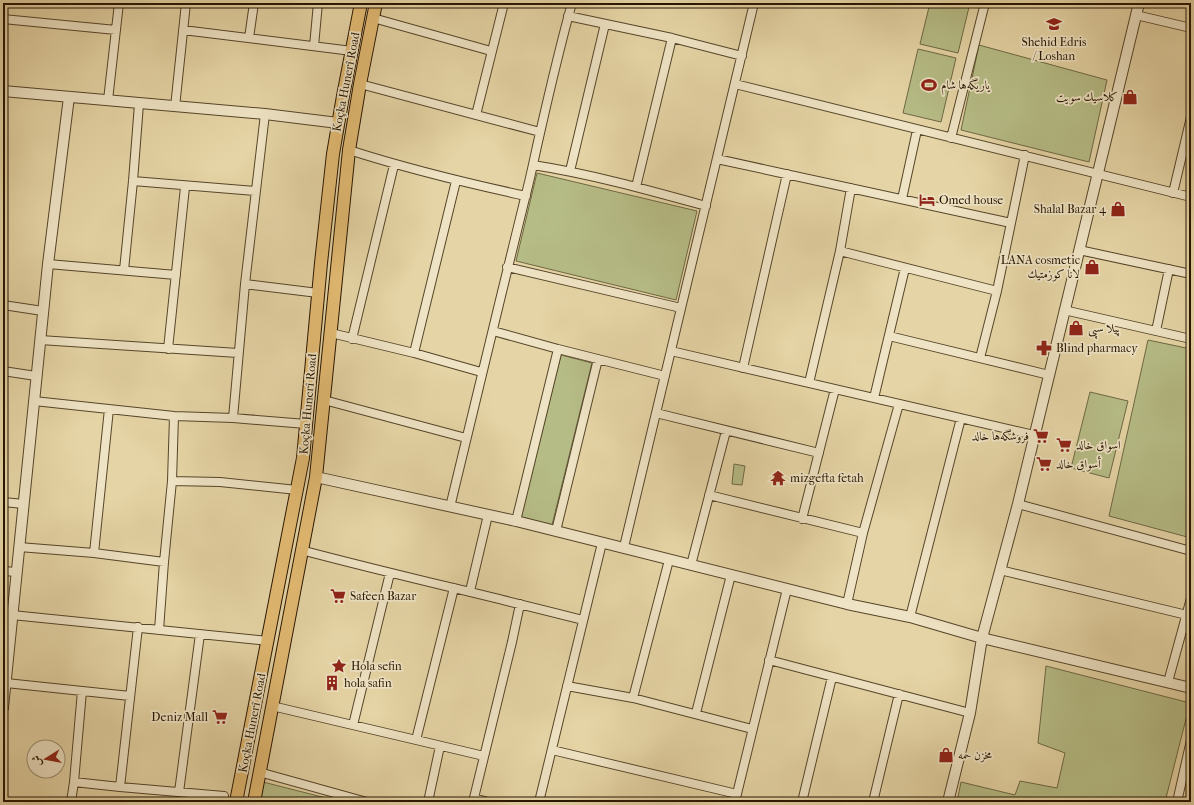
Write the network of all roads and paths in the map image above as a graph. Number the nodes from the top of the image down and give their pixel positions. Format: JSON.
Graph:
{"nodes":[{"id":1,"x":3,"y":3,"type":"edge"},
{"id":2,"x":119,"y":3,"type":"edge"},
{"id":3,"x":186,"y":3,"type":"edge"},
{"id":4,"x":254,"y":3,"type":"edge"},
{"id":5,"x":318,"y":3,"type":"edge"},
{"id":6,"x":361,"y":3,"type":"edge"},
{"id":7,"x":376,"y":3,"type":"edge"},
{"id":8,"x":504,"y":3,"type":"edge"},
{"id":9,"x":572,"y":3,"type":"edge"},
{"id":10,"x":754,"y":3,"type":"edge"},
{"id":11,"x":985,"y":3,"type":"edge"},
{"id":12,"x":1139,"y":3,"type":"edge"},
{"id":13,"x":3,"y":6,"type":"edge"},
{"id":14,"x":1136,"y":15,"type":"junction"},
{"id":15,"x":568,"y":16,"type":"junction"},
{"id":16,"x":373,"y":18,"type":"junction"},
{"id":17,"x":3,"y":19,"type":"edge"},
{"id":18,"x":605,"y":24,"type":"junction"},
{"id":19,"x":1191,"y":28,"type":"edge"},
{"id":20,"x":116,"y":30,"type":"junction"},
{"id":21,"x":183,"y":30,"type":"junction"},
{"id":22,"x":248,"y":38,"type":"junction"},
{"id":23,"x":672,"y":38,"type":"junction"},
{"id":24,"x":314,"y":46,"type":"junction"},
{"id":25,"x":491,"y":50,"type":"junction"},
{"id":26,"x":352,"y":51,"type":"junction"},
{"id":27,"x":742,"y":56,"type":"junction"},
{"id":28,"x":360,"y":84,"type":"junction"},
{"id":29,"x":735,"y":84,"type":"junction"},
{"id":30,"x":3,"y":91,"type":"edge"},
{"id":31,"x":69,"y":97,"type":"junction"},
{"id":32,"x":108,"y":100,"type":"junction"},
{"id":33,"x":139,"y":104,"type":"junction"},
{"id":34,"x":175,"y":107,"type":"junction"},
{"id":35,"x":265,"y":114,"type":"junction"},
{"id":36,"x":476,"y":115,"type":"junction"},
{"id":37,"x":1191,"y":117,"type":"edge"},
{"id":38,"x":338,"y":124,"type":"junction"},
{"id":39,"x":1190,"y":126,"type":"edge"},
{"id":40,"x":916,"y":130,"type":"junction"},
{"id":41,"x":540,"y":132,"type":"junction"},
{"id":42,"x":951,"y":138,"type":"junction"},
{"id":43,"x":349,"y":150,"type":"junction"},
{"id":44,"x":1025,"y":155,"type":"junction"},
{"id":45,"x":717,"y":159,"type":"junction"},
{"id":46,"x":394,"y":165,"type":"junction"},
{"id":47,"x":533,"y":165,"type":"junction"},
{"id":48,"x":570,"y":171,"type":"junction"},
{"id":49,"x":787,"y":174,"type":"junction"},
{"id":50,"x":1097,"y":174,"type":"junction"},
{"id":51,"x":133,"y":181,"type":"junction"},
{"id":52,"x":456,"y":181,"type":"junction"},
{"id":53,"x":185,"y":186,"type":"junction"},
{"id":54,"x":636,"y":187,"type":"junction"},
{"id":55,"x":851,"y":188,"type":"junction"},
{"id":56,"x":255,"y":191,"type":"junction"},
{"id":57,"x":1173,"y":192,"type":"junction"},
{"id":58,"x":526,"y":196,"type":"junction"},
{"id":59,"x":1191,"y":197,"type":"edge"},
{"id":60,"x":902,"y":199,"type":"junction"},
{"id":61,"x":706,"y":206,"type":"junction"},
{"id":62,"x":1011,"y":223,"type":"junction"},
{"id":63,"x":1079,"y":250,"type":"junction"},
{"id":64,"x":840,"y":251,"type":"junction"},
{"id":65,"x":321,"y":263,"type":"junction"},
{"id":66,"x":48,"y":264,"type":"junction"},
{"id":67,"x":338,"y":265,"type":"junction"},
{"id":68,"x":507,"y":267,"type":"junction"},
{"id":69,"x":905,"y":268,"type":"junction"},
{"id":70,"x":1169,"y":269,"type":"junction"},
{"id":71,"x":124,"y":270,"type":"junction"},
{"id":72,"x":1191,"y":274,"type":"edge"},
{"id":73,"x":176,"y":275,"type":"junction"},
{"id":74,"x":245,"y":284,"type":"junction"},
{"id":75,"x":997,"y":291,"type":"junction"},
{"id":76,"x":318,"y":293,"type":"junction"},
{"id":77,"x":3,"y":305,"type":"edge"},
{"id":78,"x":681,"y":308,"type":"junction"},
{"id":79,"x":1064,"y":310,"type":"junction"},
{"id":80,"x":43,"y":311,"type":"junction"},
{"id":81,"x":493,"y":331,"type":"junction"},
{"id":82,"x":1156,"y":331,"type":"junction"},
{"id":83,"x":331,"y":333,"type":"junction"},
{"id":84,"x":889,"y":336,"type":"junction"},
{"id":85,"x":352,"y":339,"type":"junction"},
{"id":86,"x":1191,"y":339,"type":"edge"},
{"id":87,"x":40,"y":340,"type":"junction"},
{"id":88,"x":168,"y":349,"type":"junction"},
{"id":89,"x":558,"y":349,"type":"junction"},
{"id":90,"x":671,"y":351,"type":"junction"},
{"id":91,"x":238,"y":353,"type":"junction"},
{"id":92,"x":414,"y":353,"type":"junction"},
{"id":93,"x":980,"y":358,"type":"junction"},
{"id":94,"x":598,"y":359,"type":"junction"},
{"id":95,"x":743,"y":368,"type":"junction"},
{"id":96,"x":3,"y":370,"type":"edge"},
{"id":97,"x":482,"y":372,"type":"junction"},
{"id":98,"x":1049,"y":375,"type":"junction"},
{"id":99,"x":36,"y":376,"type":"junction"},
{"id":100,"x":665,"y":376,"type":"junction"},
{"id":101,"x":809,"y":383,"type":"junction"},
{"id":102,"x":835,"y":389,"type":"junction"},
{"id":103,"x":874,"y":398,"type":"junction"},
{"id":104,"x":324,"y":400,"type":"junction"},
{"id":105,"x":34,"y":401,"type":"junction"},
{"id":106,"x":899,"y":404,"type":"junction"},
{"id":107,"x":109,"y":409,"type":"junction"},
{"id":108,"x":656,"y":413,"type":"junction"},
{"id":109,"x":174,"y":416,"type":"junction"},
{"id":110,"x":233,"y":418,"type":"junction"},
{"id":111,"x":961,"y":418,"type":"junction"},
{"id":112,"x":306,"y":424,"type":"junction"},
{"id":113,"x":726,"y":431,"type":"junction"},
{"id":114,"x":1034,"y":435,"type":"junction"},
{"id":115,"x":466,"y":438,"type":"junction"},
{"id":116,"x":819,"y":453,"type":"junction"},
{"id":117,"x":316,"y":477,"type":"junction"},
{"id":118,"x":172,"y":480,"type":"junction"},
{"id":119,"x":297,"y":490,"type":"junction"},
{"id":120,"x":709,"y":495,"type":"junction"},
{"id":121,"x":3,"y":502,"type":"edge"},
{"id":122,"x":24,"y":504,"type":"junction"},
{"id":123,"x":1018,"y":504,"type":"junction"},
{"id":124,"x":450,"y":507,"type":"junction"},
{"id":125,"x":488,"y":515,"type":"junction"},
{"id":126,"x":802,"y":519,"type":"junction"},
{"id":127,"x":516,"y":521,"type":"junction"},
{"id":128,"x":556,"y":531,"type":"junction"},
{"id":129,"x":863,"y":533,"type":"junction"},
{"id":130,"x":602,"y":543,"type":"junction"},
{"id":131,"x":19,"y":546,"type":"junction"},
{"id":132,"x":624,"y":547,"type":"junction"},
{"id":133,"x":301,"y":550,"type":"junction"},
{"id":134,"x":1191,"y":551,"type":"edge"},
{"id":135,"x":94,"y":553,"type":"junction"},
{"id":136,"x":669,"y":560,"type":"junction"},
{"id":137,"x":164,"y":562,"type":"junction"},
{"id":138,"x":691,"y":565,"type":"junction"},
{"id":139,"x":1000,"y":570,"type":"junction"},
{"id":140,"x":3,"y":571,"type":"edge"},
{"id":141,"x":17,"y":572,"type":"junction"},
{"id":142,"x":390,"y":573,"type":"junction"},
{"id":143,"x":730,"y":575,"type":"junction"},
{"id":144,"x":454,"y":588,"type":"junction"},
{"id":145,"x":787,"y":589,"type":"junction"},
{"id":146,"x":470,"y":592,"type":"junction"},
{"id":147,"x":1191,"y":598,"type":"edge"},
{"id":148,"x":520,"y":604,"type":"junction"},
{"id":149,"x":847,"y":604,"type":"junction"},
{"id":150,"x":12,"y":615,"type":"junction"},
{"id":151,"x":1189,"y":616,"type":"edge"},
{"id":152,"x":910,"y":617,"type":"junction"},
{"id":153,"x":583,"y":620,"type":"junction"},
{"id":154,"x":138,"y":627,"type":"junction"},
{"id":155,"x":159,"y":630,"type":"junction"},
{"id":156,"x":200,"y":634,"type":"junction"},
{"id":157,"x":982,"y":638,"type":"junction"},
{"id":158,"x":268,"y":641,"type":"junction"},
{"id":159,"x":769,"y":660,"type":"junction"},
{"id":160,"x":832,"y":677,"type":"junction"},
{"id":161,"x":1168,"y":682,"type":"junction"},
{"id":162,"x":6,"y":683,"type":"junction"},
{"id":163,"x":567,"y":686,"type":"junction"},
{"id":164,"x":1191,"y":688,"type":"edge"},
{"id":165,"x":82,"y":691,"type":"junction"},
{"id":166,"x":899,"y":694,"type":"junction"},
{"id":167,"x":130,"y":696,"type":"junction"},
{"id":168,"x":633,"y":698,"type":"junction"},
{"id":169,"x":272,"y":706,"type":"junction"},
{"id":170,"x":3,"y":708,"type":"edge"},
{"id":171,"x":696,"y":713,"type":"junction"},
{"id":172,"x":970,"y":713,"type":"junction"},
{"id":173,"x":353,"y":725,"type":"junction"},
{"id":174,"x":752,"y":729,"type":"junction"},
{"id":175,"x":416,"y":740,"type":"junction"},
{"id":176,"x":1191,"y":740,"type":"edge"},
{"id":177,"x":440,"y":746,"type":"junction"},
{"id":178,"x":552,"y":750,"type":"junction"},
{"id":179,"x":484,"y":756,"type":"junction"},
{"id":180,"x":259,"y":772,"type":"junction"},
{"id":181,"x":74,"y":782,"type":"junction"},
{"id":182,"x":120,"y":787,"type":"junction"},
{"id":183,"x":179,"y":792,"type":"junction"},
{"id":184,"x":224,"y":796,"type":"dead end"},
{"id":185,"x":736,"y":798,"type":"edge"},
{"id":186,"x":474,"y":800,"type":"edge"},
{"id":187,"x":72,"y":802,"type":"edge"},
{"id":188,"x":236,"y":802,"type":"edge"},
{"id":189,"x":254,"y":802,"type":"edge"},
{"id":190,"x":367,"y":802,"type":"edge"},
{"id":191,"x":428,"y":802,"type":"edge"},
{"id":192,"x":488,"y":802,"type":"edge"},
{"id":193,"x":539,"y":802,"type":"edge"},
{"id":194,"x":802,"y":802,"type":"edge"},
{"id":195,"x":873,"y":802,"type":"edge"},
{"id":196,"x":948,"y":802,"type":"edge"},
{"id":197,"x":1177,"y":802,"type":"edge"}],
"edges":[{"from":1,"to":13,"type":"street"},
{"from":2,"to":20,"type":"street"},
{"from":3,"to":21,"type":"street"},
{"from":4,"to":22,"type":"street"},
{"from":5,"to":24,"type":"street"},
{"from":6,"to":26,"type":"main road","name":"Koçka Hunerî Road"},
{"from":7,"to":16,"type":"main road"},
{"from":8,"to":25,"type":"street"},
{"from":9,"to":15,"type":"street"},
{"from":10,"to":27,"type":"street"},
{"from":11,"to":42,"type":"street"},
{"from":12,"to":14,"type":"street"},
{"from":14,"to":19,"type":"street"},
{"from":14,"to":50,"type":"street"},
{"from":15,"to":18,"type":"street"},
{"from":15,"to":41,"type":"street"},
{"from":16,"to":25,"type":"street"},
{"from":16,"to":28,"type":"main road"},
{"from":17,"to":20,"type":"street"},
{"from":18,"to":23,"type":"street"},
{"from":18,"to":48,"type":"street"},
{"from":20,"to":32,"type":"street"},
{"from":21,"to":22,"type":"street"},
{"from":21,"to":34,"type":"street"},
{"from":22,"to":24,"type":"street"},
{"from":23,"to":27,"type":"street"},
{"from":23,"to":54,"type":"street"},
{"from":24,"to":26,"type":"street"},
{"from":25,"to":36,"type":"street"},
{"from":26,"to":38,"type":"main road","name":"Koçka Hunerî Road"},
{"from":27,"to":29,"type":"street"},
{"from":28,"to":36,"type":"street"},
{"from":28,"to":43,"type":"main road"},
{"from":29,"to":40,"type":"street"},
{"from":29,"to":45,"type":"street"},
{"from":30,"to":31,"type":"street"},
{"from":31,"to":32,"type":"street"},
{"from":31,"to":66,"type":"street"},
{"from":32,"to":33,"type":"street"},
{"from":33,"to":34,"type":"street"},
{"from":33,"to":51,"type":"street"},
{"from":34,"to":35,"type":"street"},
{"from":35,"to":38,"type":"street"},
{"from":35,"to":56,"type":"street"},
{"from":36,"to":41,"type":"street"},
{"from":37,"to":39,"type":"street"},
{"from":38,"to":65,"type":"main road","name":"Koçka Hunerî Road"},
{"from":39,"to":57,"type":"street"},
{"from":40,"to":42,"type":"street"},
{"from":40,"to":60,"type":"street"},
{"from":41,"to":47,"type":"street"},
{"from":42,"to":44,"type":"street"},
{"from":43,"to":46,"type":"street"},
{"from":43,"to":67,"type":"main road"},
{"from":44,"to":50,"type":"street"},
{"from":44,"to":62,"type":"street"},
{"from":45,"to":49,"type":"street"},
{"from":45,"to":61,"type":"street"},
{"from":46,"to":52,"type":"street"},
{"from":46,"to":85,"type":"street"},
{"from":47,"to":48,"type":"street"},
{"from":47,"to":58,"type":"street"},
{"from":48,"to":54,"type":"street"},
{"from":49,"to":55,"type":"street"},
{"from":49,"to":95,"type":"street"},
{"from":50,"to":57,"type":"street"},
{"from":50,"to":63,"type":"street"},
{"from":51,"to":53,"type":"street"},
{"from":51,"to":71,"type":"street"},
{"from":52,"to":58,"type":"street"},
{"from":52,"to":92,"type":"street"},
{"from":53,"to":56,"type":"street"},
{"from":53,"to":73,"type":"street"},
{"from":54,"to":61,"type":"street"},
{"from":55,"to":60,"type":"street"},
{"from":55,"to":64,"type":"street"},
{"from":56,"to":74,"type":"street"},
{"from":57,"to":59,"type":"street"},
{"from":58,"to":68,"type":"street"},
{"from":60,"to":62,"type":"street"},
{"from":61,"to":78,"type":"street"},
{"from":62,"to":75,"type":"street"},
{"from":63,"to":70,"type":"street"},
{"from":63,"to":79,"type":"street"},
{"from":64,"to":69,"type":"street"},
{"from":64,"to":101,"type":"street"},
{"from":65,"to":67,"type":"main road"},
{"from":65,"to":76,"type":"main road","name":"Koçka Hunerî Road"},
{"from":66,"to":71,"type":"street"},
{"from":66,"to":80,"type":"street"},
{"from":67,"to":83,"type":"main road"},
{"from":68,"to":78,"type":"street"},
{"from":68,"to":81,"type":"street"},
{"from":69,"to":75,"type":"street"},
{"from":69,"to":84,"type":"street"},
{"from":70,"to":72,"type":"street"},
{"from":70,"to":82,"type":"street"},
{"from":71,"to":73,"type":"street"},
{"from":73,"to":88,"type":"street"},
{"from":74,"to":76,"type":"street"},
{"from":74,"to":91,"type":"street"},
{"from":75,"to":93,"type":"street"},
{"from":76,"to":112,"type":"main road","name":"Koçka Hunerî Road"},
{"from":77,"to":80,"type":"street"},
{"from":78,"to":90,"type":"street"},
{"from":79,"to":82,"type":"street"},
{"from":79,"to":98,"type":"street"},
{"from":80,"to":87,"type":"street"},
{"from":81,"to":89,"type":"street"},
{"from":81,"to":97,"type":"street"},
{"from":82,"to":86,"type":"street"},
{"from":83,"to":85,"type":"street"},
{"from":83,"to":104,"type":"main road"},
{"from":84,"to":93,"type":"street"},
{"from":84,"to":103,"type":"street"},
{"from":85,"to":92,"type":"street"},
{"from":87,"to":88,"type":"street"},
{"from":87,"to":99,"type":"street"},
{"from":88,"to":91,"type":"street"},
{"from":89,"to":94,"type":"street"},
{"from":89,"to":127,"type":"street"},
{"from":90,"to":95,"type":"street"},
{"from":90,"to":100,"type":"street"},
{"from":91,"to":110,"type":"street"},
{"from":92,"to":97,"type":"street"},
{"from":93,"to":98,"type":"street"},
{"from":94,"to":100,"type":"street"},
{"from":94,"to":128,"type":"street"},
{"from":95,"to":101,"type":"street"},
{"from":96,"to":99,"type":"street"},
{"from":97,"to":115,"type":"street"},
{"from":98,"to":114,"type":"street"},
{"from":99,"to":105,"type":"street"},
{"from":100,"to":108,"type":"street"},
{"from":101,"to":102,"type":"street"},
{"from":102,"to":103,"type":"street"},
{"from":102,"to":116,"type":"street"},
{"from":103,"to":106,"type":"street"},
{"from":104,"to":115,"type":"street"},
{"from":104,"to":117,"type":"main road"},
{"from":105,"to":107,"type":"street"},
{"from":105,"to":122,"type":"street"},
{"from":106,"to":111,"type":"street"},
{"from":106,"to":129,"type":"street"},
{"from":107,"to":109,"type":"street"},
{"from":107,"to":135,"type":"street"},
{"from":108,"to":113,"type":"street"},
{"from":108,"to":132,"type":"street"},
{"from":109,"to":110,"type":"street"},
{"from":109,"to":118,"type":"street"},
{"from":110,"to":112,"type":"street"},
{"from":111,"to":114,"type":"street"},
{"from":111,"to":152,"type":"street"},
{"from":112,"to":119,"type":"main road","name":"Koçka Hunerî Road"},
{"from":113,"to":116,"type":"street"},
{"from":113,"to":120,"type":"street"},
{"from":114,"to":123,"type":"street"},
{"from":115,"to":124,"type":"street"},
{"from":116,"to":126,"type":"street"},
{"from":117,"to":124,"type":"street"},
{"from":117,"to":133,"type":"main road"},
{"from":118,"to":119,"type":"street"},
{"from":118,"to":137,"type":"street"},
{"from":119,"to":158,"type":"main road","name":"Koçka Hunerî Road"},
{"from":120,"to":126,"type":"street"},
{"from":120,"to":138,"type":"street"},
{"from":121,"to":122,"type":"street"},
{"from":122,"to":131,"type":"street"},
{"from":123,"to":134,"type":"street"},
{"from":123,"to":139,"type":"street"},
{"from":124,"to":125,"type":"street"},
{"from":125,"to":127,"type":"street"},
{"from":125,"to":146,"type":"street"},
{"from":126,"to":129,"type":"street"},
{"from":127,"to":128,"type":"street"},
{"from":128,"to":130,"type":"street"},
{"from":129,"to":149,"type":"street"},
{"from":130,"to":132,"type":"street"},
{"from":130,"to":153,"type":"street"},
{"from":131,"to":135,"type":"street"},
{"from":131,"to":141,"type":"street"},
{"from":132,"to":136,"type":"street"},
{"from":133,"to":142,"type":"street"},
{"from":133,"to":169,"type":"main road"},
{"from":135,"to":137,"type":"street"},
{"from":136,"to":138,"type":"street"},
{"from":136,"to":168,"type":"street"},
{"from":137,"to":155,"type":"street"},
{"from":138,"to":143,"type":"street"},
{"from":139,"to":151,"type":"street"},
{"from":139,"to":157,"type":"street"},
{"from":140,"to":141,"type":"street"},
{"from":141,"to":150,"type":"street"},
{"from":142,"to":144,"type":"street"},
{"from":142,"to":173,"type":"street"},
{"from":143,"to":145,"type":"street"},
{"from":143,"to":171,"type":"street"},
{"from":144,"to":146,"type":"street"},
{"from":144,"to":175,"type":"street"},
{"from":145,"to":149,"type":"street"},
{"from":145,"to":159,"type":"street"},
{"from":146,"to":148,"type":"street"},
{"from":147,"to":151,"type":"street"},
{"from":148,"to":153,"type":"street"},
{"from":148,"to":179,"type":"street"},
{"from":149,"to":152,"type":"street"},
{"from":150,"to":154,"type":"street"},
{"from":150,"to":162,"type":"street"},
{"from":151,"to":161,"type":"street"},
{"from":152,"to":157,"type":"street"},
{"from":153,"to":163,"type":"street"},
{"from":154,"to":155,"type":"street"},
{"from":154,"to":167,"type":"street"},
{"from":155,"to":156,"type":"street"},
{"from":156,"to":158,"type":"street"},
{"from":156,"to":183,"type":"street"},
{"from":157,"to":161,"type":"street"},
{"from":157,"to":172,"type":"street"},
{"from":158,"to":188,"type":"main road","name":"Koçka Hunerî Road"},
{"from":159,"to":160,"type":"street"},
{"from":159,"to":174,"type":"street"},
{"from":160,"to":166,"type":"street"},
{"from":160,"to":194,"type":"street"},
{"from":161,"to":164,"type":"street"},
{"from":162,"to":165,"type":"street"},
{"from":162,"to":170,"type":"street"},
{"from":163,"to":168,"type":"street"},
{"from":163,"to":178,"type":"street"},
{"from":165,"to":167,"type":"street"},
{"from":165,"to":181,"type":"street"},
{"from":166,"to":172,"type":"street"},
{"from":166,"to":195,"type":"street"},
{"from":167,"to":182,"type":"street"},
{"from":168,"to":171,"type":"street"},
{"from":169,"to":173,"type":"street"},
{"from":169,"to":180,"type":"main road"},
{"from":171,"to":174,"type":"street"},
{"from":172,"to":196,"type":"street"},
{"from":173,"to":175,"type":"street"},
{"from":174,"to":185,"type":"street"},
{"from":175,"to":177,"type":"street"},
{"from":176,"to":197,"type":"street"},
{"from":177,"to":179,"type":"street"},
{"from":177,"to":191,"type":"street"},
{"from":178,"to":185,"type":"street"},
{"from":178,"to":193,"type":"street"},
{"from":179,"to":186,"type":"street"},
{"from":180,"to":189,"type":"main road"},
{"from":180,"to":190,"type":"street"},
{"from":181,"to":182,"type":"street"},
{"from":181,"to":187,"type":"street"},
{"from":182,"to":183,"type":"street"},
{"from":183,"to":184,"type":"street"},
{"from":186,"to":192,"type":"street"}]}
